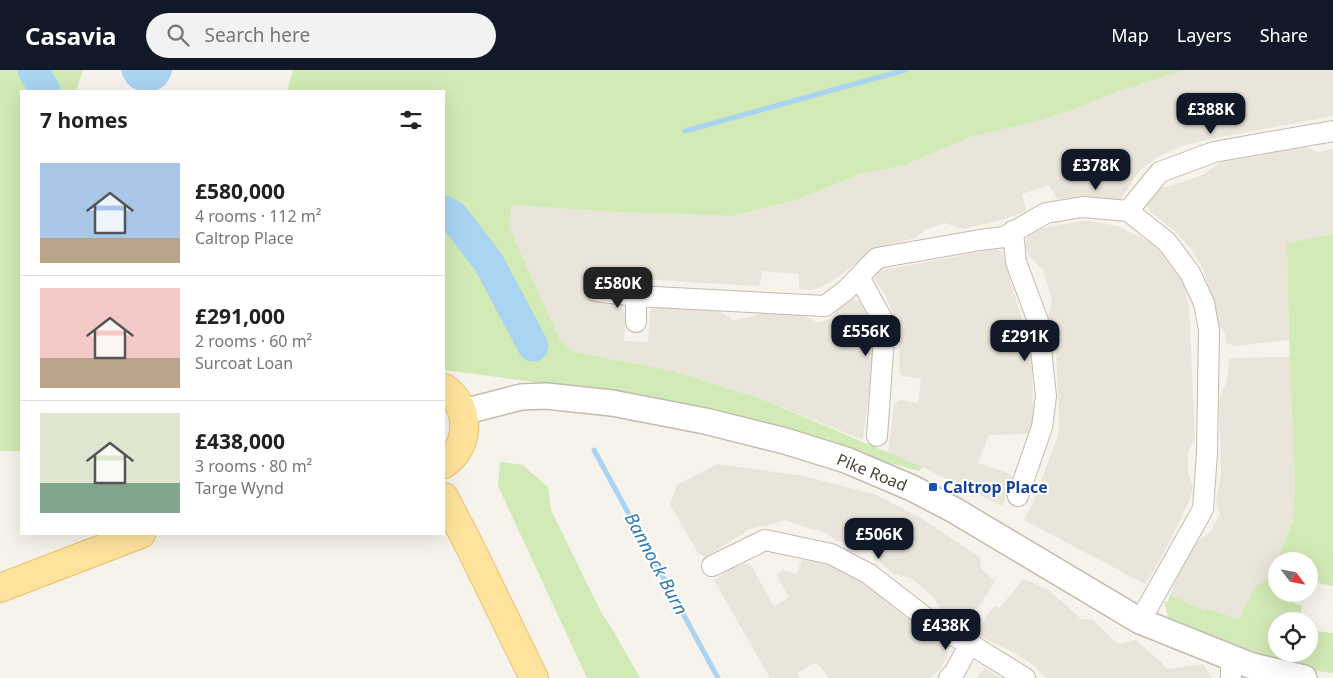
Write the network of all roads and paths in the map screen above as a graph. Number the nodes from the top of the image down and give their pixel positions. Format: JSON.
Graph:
{"nodes":[{"id":1,"x":1333,"y":131,"type":"edge"},
{"id":2,"x":1128,"y":211,"type":"junction"},
{"id":3,"x":1013,"y":231,"type":"junction"},
{"id":4,"x":859,"y":277,"type":"junction"},
{"id":5,"x":596,"y":291,"type":"dead end"},
{"id":6,"x":636,"y":296,"type":"junction"},
{"id":7,"x":636,"y":322,"type":"dead end"},
{"id":8,"x":445,"y":389,"type":"edge"},
{"id":9,"x":463,"y":412,"type":"junction"},
{"id":10,"x":877,"y":436,"type":"dead end"},
{"id":11,"x":445,"y":463,"type":"edge"},
{"id":12,"x":1018,"y":496,"type":"dead end"},
{"id":13,"x":445,"y":499,"type":"edge"},
{"id":14,"x":138,"y":535,"type":"edge"},
{"id":15,"x":469,"y":544,"type":"junction"},
{"id":16,"x":712,"y":566,"type":"dead end"},
{"id":17,"x":0,"y":588,"type":"edge"},
{"id":18,"x":1140,"y":621,"type":"junction"},
{"id":19,"x":970,"y":644,"type":"junction"},
{"id":20,"x":1231,"y":668,"type":"edge"},
{"id":21,"x":534,"y":678,"type":"edge"},
{"id":22,"x":949,"y":678,"type":"edge"},
{"id":23,"x":1025,"y":678,"type":"edge"},
{"id":24,"x":1304,"y":678,"type":"edge"}],
"edges":[{"from":1,"to":2,"type":"street"},
{"from":2,"to":3,"type":"street"},
{"from":2,"to":18,"type":"street"},
{"from":3,"to":4,"type":"street"},
{"from":3,"to":12,"type":"street"},
{"from":4,"to":6,"type":"street"},
{"from":4,"to":10,"type":"street"},
{"from":5,"to":6,"type":"street"},
{"from":6,"to":7,"type":"street"},
{"from":8,"to":9,"type":"main road"},
{"from":9,"to":11,"type":"main road"},
{"from":9,"to":18,"type":"street","name":"Pike Road"},
{"from":11,"to":15,"type":"main road"},
{"from":13,"to":15,"type":"main road"},
{"from":14,"to":17,"type":"main road"},
{"from":15,"to":21,"type":"main road"},
{"from":16,"to":19,"type":"street"},
{"from":18,"to":20,"type":"street","name":"Pike Road"},
{"from":19,"to":22,"type":"street"},
{"from":19,"to":23,"type":"street"},
{"from":20,"to":24,"type":"street","name":"Pike Road"}]}
